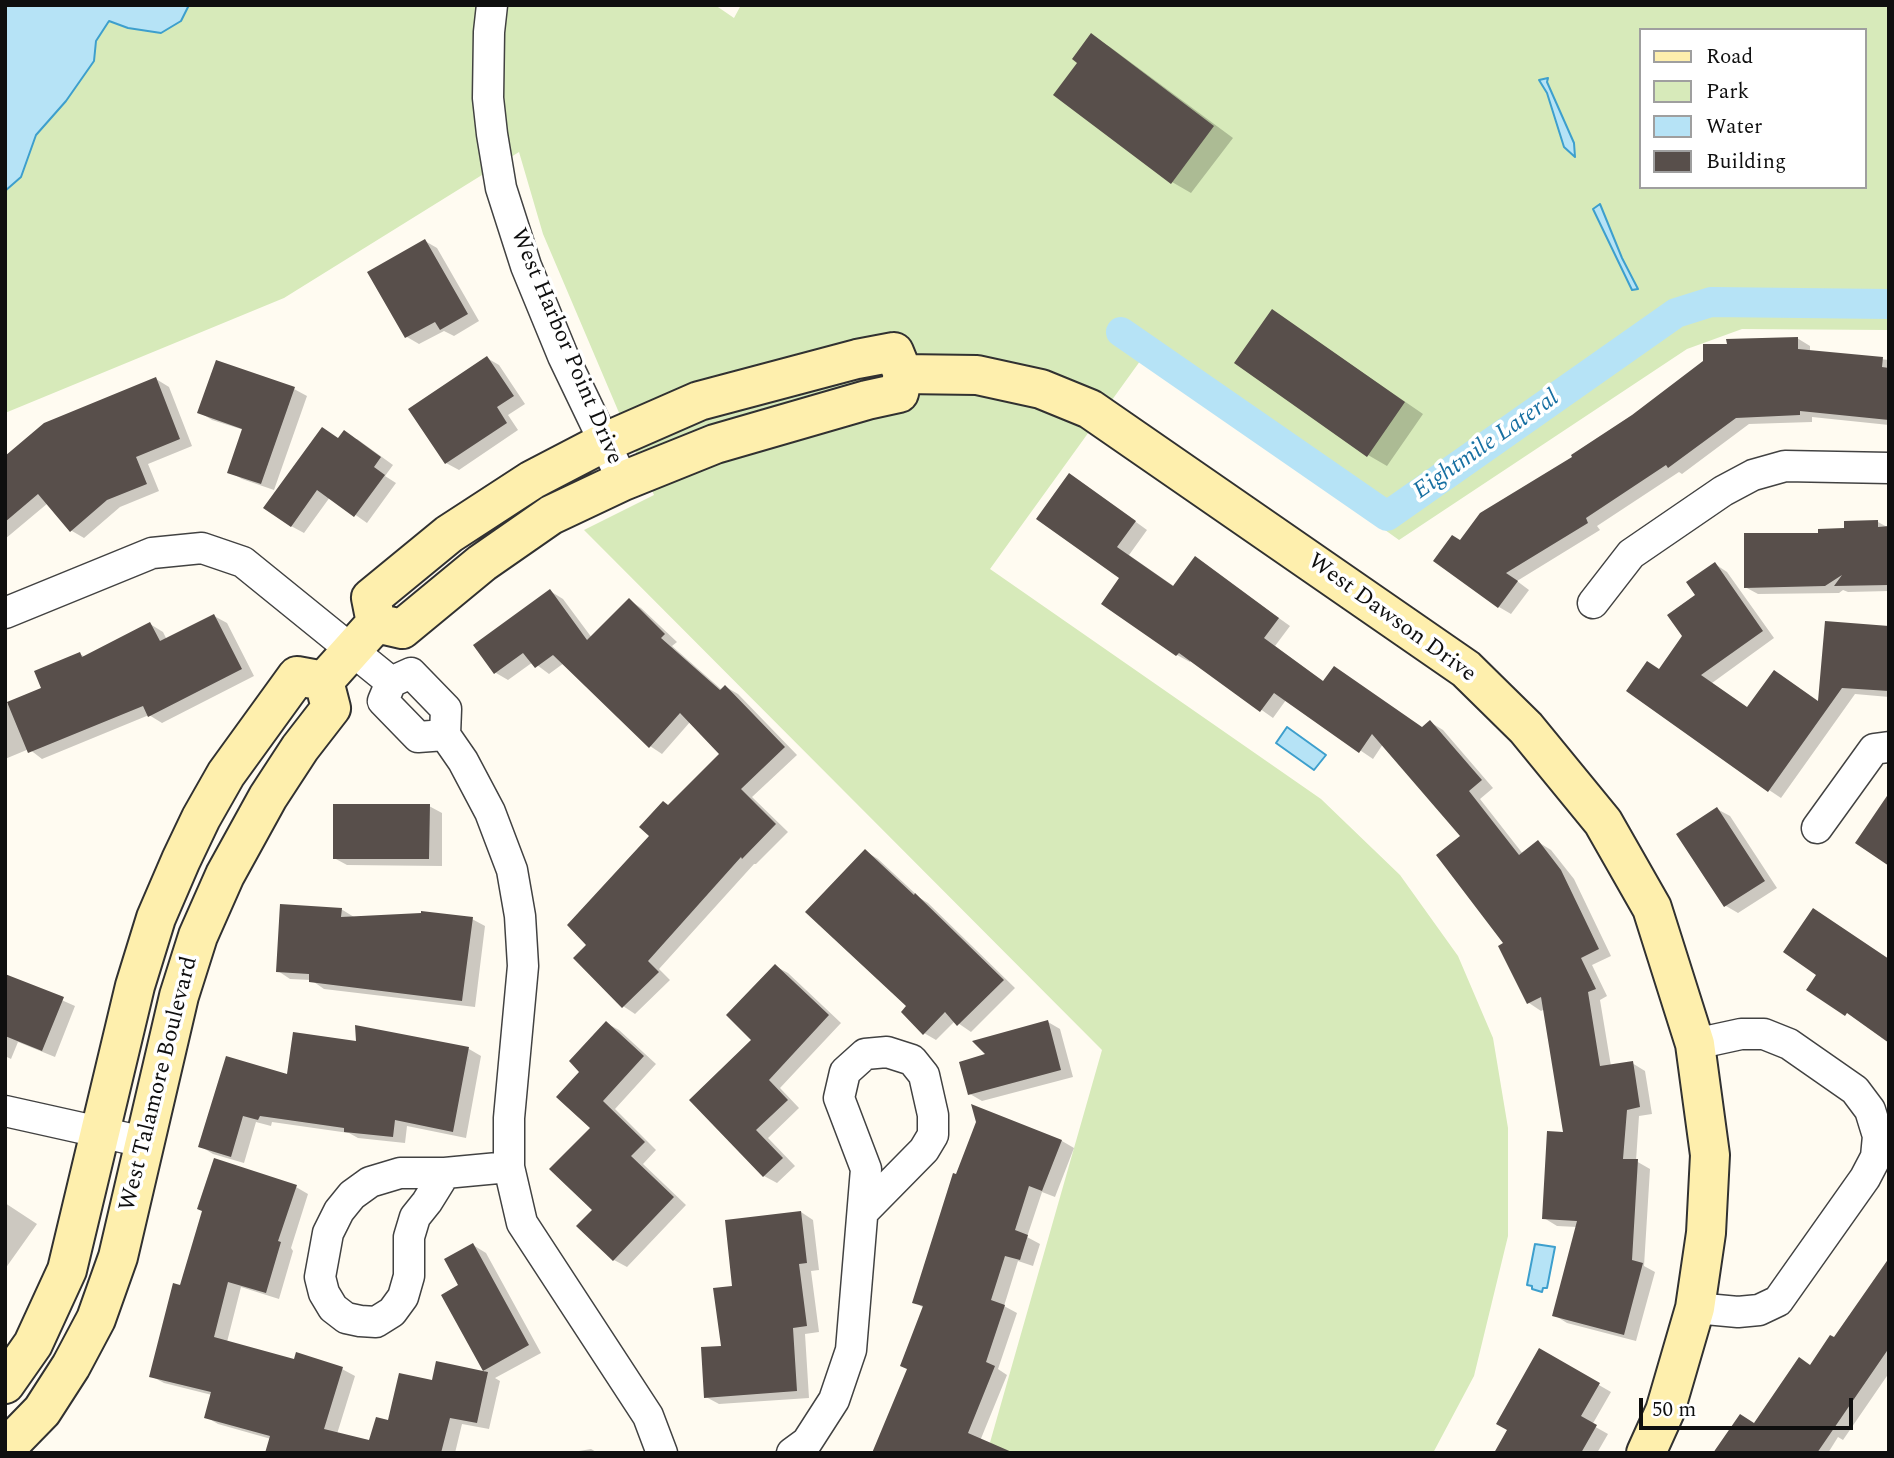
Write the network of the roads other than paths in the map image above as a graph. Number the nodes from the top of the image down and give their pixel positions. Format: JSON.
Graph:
{"nodes":[{"id":1,"x":492,"y":5,"type":"edge"},
{"id":2,"x":903,"y":374,"type":"junction"},
{"id":3,"x":603,"y":443,"type":"junction"},
{"id":4,"x":1889,"y":468,"type":"edge"},
{"id":5,"x":623,"y":481,"type":"junction"},
{"id":6,"x":1593,"y":603,"type":"dead end"},
{"id":7,"x":5,"y":613,"type":"edge"},
{"id":8,"x":364,"y":637,"type":"junction"},
{"id":9,"x":324,"y":681,"type":"junction"},
{"id":10,"x":1889,"y":747,"type":"edge"},
{"id":11,"x":1817,"y":828,"type":"dead end"},
{"id":12,"x":1695,"y":1044,"type":"junction"},
{"id":13,"x":5,"y":1111,"type":"edge"},
{"id":14,"x":100,"y":1132,"type":"junction"},
{"id":15,"x":144,"y":1142,"type":"junction"},
{"id":16,"x":509,"y":1167,"type":"junction"},
{"id":17,"x":445,"y":1173,"type":"junction"},
{"id":18,"x":864,"y":1211,"type":"junction"},
{"id":19,"x":1695,"y":1308,"type":"junction"},
{"id":20,"x":5,"y":1384,"type":"edge"},
{"id":21,"x":5,"y":1449,"type":"edge"},
{"id":22,"x":663,"y":1453,"type":"edge"},
{"id":23,"x":792,"y":1453,"type":"edge"},
{"id":24,"x":1646,"y":1453,"type":"edge"}],
"edges":[{"from":1,"to":3,"type":"street","name":"West Harbor Point Drive"},
{"from":2,"to":3,"type":"street"},
{"from":2,"to":5,"type":"street"},
{"from":2,"to":12,"type":"street","name":"West Dawson Drive"},
{"from":3,"to":5,"type":"street","name":"West Harbor Point Drive"},
{"from":3,"to":8,"type":"street"},
{"from":4,"to":6,"type":"street"},
{"from":5,"to":8,"type":"street"},
{"from":7,"to":8,"type":"street"},
{"from":8,"to":9,"type":"street"},
{"from":8,"to":16,"type":"street"},
{"from":9,"to":14,"type":"street","name":"West Talamore Boulevard"},
{"from":9,"to":15,"type":"street","name":"West Talamore Boulevard"},
{"from":10,"to":11,"type":"street"},
{"from":12,"to":19,"type":"street","name":"West Dawson Drive"},
{"from":12,"to":19,"type":"street"},
{"from":13,"to":14,"type":"street"},
{"from":14,"to":15,"type":"street"},
{"from":14,"to":20,"type":"street","name":"West Talamore Boulevard"},
{"from":15,"to":21,"type":"street","name":"West Talamore Boulevard"},
{"from":16,"to":17,"type":"street"},
{"from":16,"to":22,"type":"street"},
{"from":17,"to":17,"type":"street"},
{"from":18,"to":18,"type":"street"},
{"from":18,"to":23,"type":"street"},
{"from":19,"to":24,"type":"street","name":"West Dawson Drive"}]}
